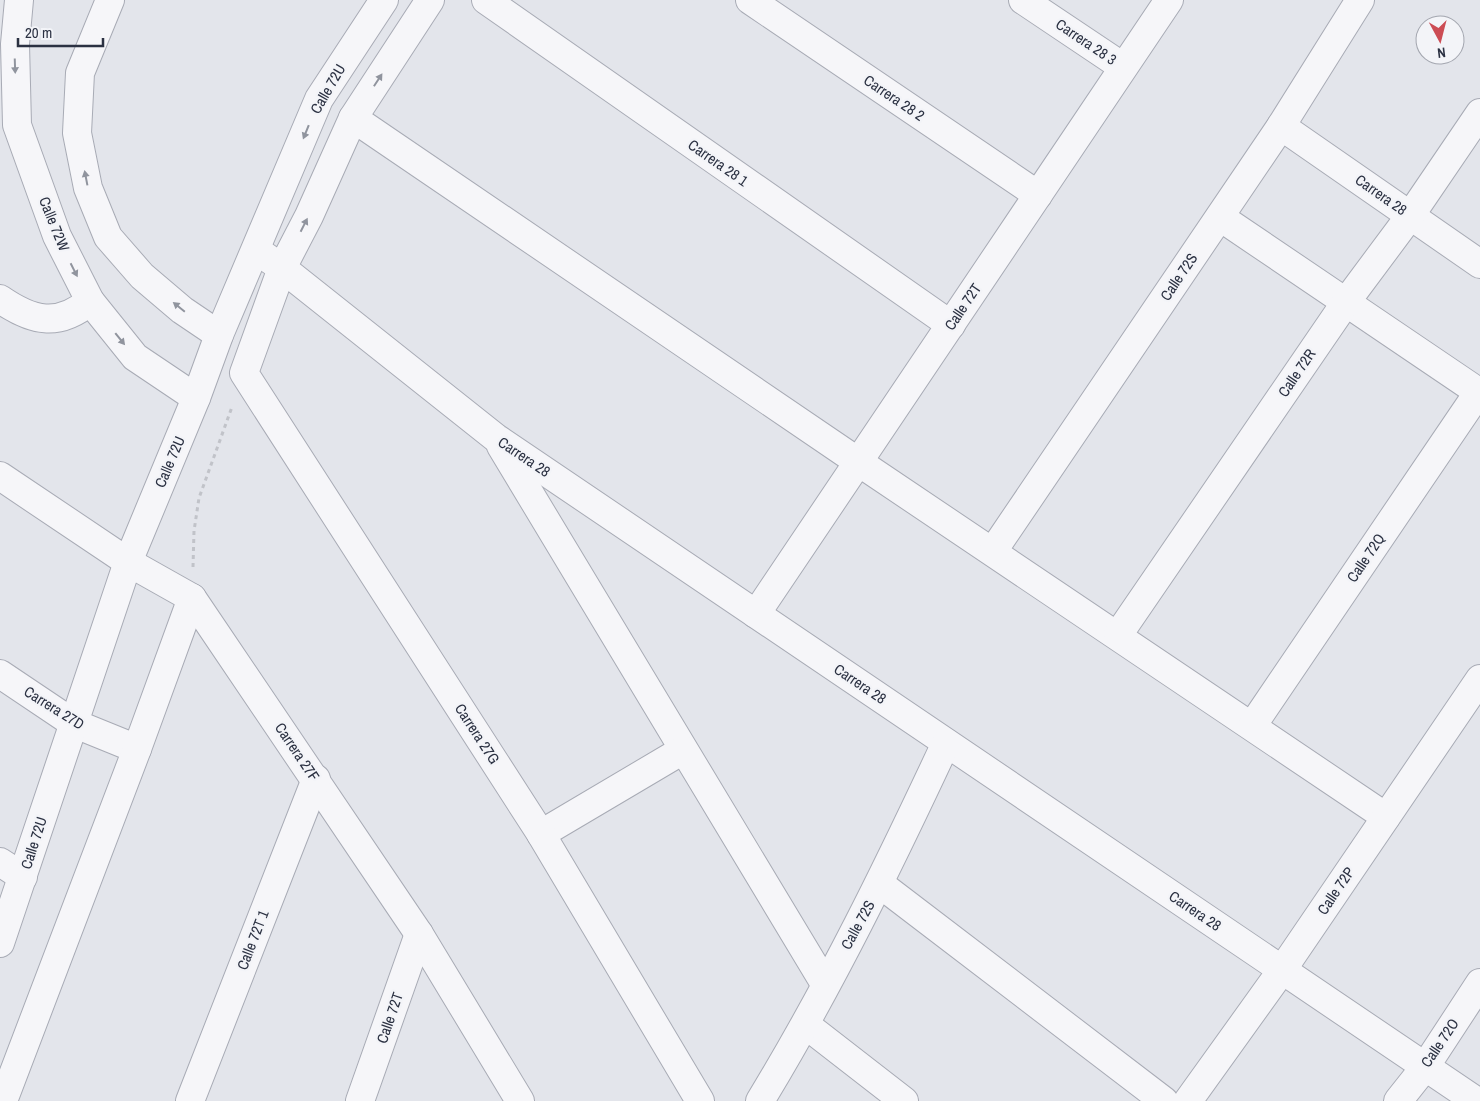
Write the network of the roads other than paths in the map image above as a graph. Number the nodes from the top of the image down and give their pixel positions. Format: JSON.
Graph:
{"nodes":[{"id":1,"x":19,"y":0,"type":"edge"},
{"id":2,"x":110,"y":0,"type":"edge"},
{"id":3,"x":384,"y":0,"type":"edge"},
{"id":4,"x":430,"y":0,"type":"edge"},
{"id":5,"x":486,"y":0,"type":"edge"},
{"id":6,"x":750,"y":0,"type":"edge"},
{"id":7,"x":1024,"y":0,"type":"edge"},
{"id":8,"x":1169,"y":0,"type":"edge"},
{"id":9,"x":1360,"y":0,"type":"edge"},
{"id":10,"x":1123,"y":67,"type":"junction"},
{"id":11,"x":1480,"y":113,"type":"edge"},
{"id":12,"x":353,"y":118,"type":"junction"},
{"id":13,"x":9,"y":119,"type":"edge"},
{"id":14,"x":1281,"y":126,"type":"junction"},
{"id":15,"x":1038,"y":195,"type":"junction"},
{"id":16,"x":1410,"y":216,"type":"junction"},
{"id":17,"x":1220,"y":217,"type":"junction"},
{"id":18,"x":256,"y":250,"type":"junction"},
{"id":19,"x":1480,"y":264,"type":"edge"},
{"id":20,"x":282,"y":268,"type":"junction"},
{"id":21,"x":0,"y":299,"type":"edge"},
{"id":22,"x":90,"y":301,"type":"junction"},
{"id":23,"x":1346,"y":302,"type":"junction"},
{"id":24,"x":951,"y":325,"type":"junction"},
{"id":25,"x":219,"y":335,"type":"junction"},
{"id":26,"x":1480,"y":391,"type":"edge"},
{"id":27,"x":196,"y":398,"type":"junction"},
{"id":28,"x":496,"y":438,"type":"junction"},
{"id":29,"x":857,"y":461,"type":"junction"},
{"id":30,"x":0,"y":476,"type":"edge"},
{"id":31,"x":994,"y":551,"type":"junction"},
{"id":32,"x":128,"y":562,"type":"junction"},
{"id":33,"x":192,"y":598,"type":"junction"},
{"id":34,"x":756,"y":614,"type":"junction"},
{"id":35,"x":1118,"y":635,"type":"junction"},
{"id":36,"x":0,"y":674,"type":"edge"},
{"id":37,"x":1480,"y":679,"type":"edge"},
{"id":38,"x":72,"y":723,"type":"junction"},
{"id":39,"x":1252,"y":726,"type":"junction"},
{"id":40,"x":946,"y":743,"type":"junction"},
{"id":41,"x":137,"y":749,"type":"junction"},
{"id":42,"x":683,"y":750,"type":"junction"},
{"id":43,"x":316,"y":779,"type":"junction"},
{"id":44,"x":1386,"y":817,"type":"junction"},
{"id":45,"x":541,"y":834,"type":"junction"},
{"id":46,"x":0,"y":862,"type":"edge"},
{"id":47,"x":23,"y":877,"type":"junction"},
{"id":48,"x":880,"y":884,"type":"junction"},
{"id":49,"x":419,"y":934,"type":"junction"},
{"id":50,"x":0,"y":943,"type":"edge"},
{"id":51,"x":1282,"y":970,"type":"junction"},
{"id":52,"x":1480,"y":983,"type":"edge"},
{"id":53,"x":825,"y":984,"type":"junction"},
{"id":54,"x":806,"y":1025,"type":"junction"},
{"id":55,"x":1425,"y":1066,"type":"junction"},
{"id":56,"x":3,"y":1101,"type":"edge"},
{"id":57,"x":190,"y":1101,"type":"edge"},
{"id":58,"x":360,"y":1101,"type":"edge"},
{"id":59,"x":520,"y":1101,"type":"edge"},
{"id":60,"x":700,"y":1101,"type":"edge"},
{"id":61,"x":760,"y":1101,"type":"edge"},
{"id":62,"x":904,"y":1101,"type":"edge"},
{"id":63,"x":1164,"y":1101,"type":"edge"},
{"id":64,"x":1188,"y":1101,"type":"edge"},
{"id":65,"x":1398,"y":1101,"type":"edge"},
{"id":66,"x":1476,"y":1101,"type":"edge"}],
"edges":[{"from":1,"to":13,"type":"street","name":"Calle 72W","one_way":true},
{"from":25,"to":2,"type":"street","one_way":true},
{"from":3,"to":18,"type":"street","name":"Calle 72U","one_way":true},
{"from":12,"to":4,"type":"street","one_way":true},
{"from":5,"to":24,"type":"street","name":"Carrera 28 1"},
{"from":6,"to":15,"type":"street","name":"Carrera 28 2"},
{"from":7,"to":10,"type":"street","name":"Carrera 28 3"},
{"from":8,"to":10,"type":"street","name":"Calle 72T"},
{"from":9,"to":14,"type":"street","name":"Calle 72S"},
{"from":10,"to":15,"type":"street","name":"Calle 72T"},
{"from":11,"to":16,"type":"street","name":"Calle 72R"},
{"from":20,"to":12,"type":"street","one_way":true},
{"from":12,"to":29,"type":"street"},
{"from":13,"to":22,"type":"street","name":"Calle 72W","one_way":true},
{"from":14,"to":16,"type":"street","name":"Carrera 28"},
{"from":14,"to":17,"type":"street","name":"Calle 72S"},
{"from":15,"to":24,"type":"street","name":"Calle 72T"},
{"from":16,"to":19,"type":"street","name":"Carrera 28"},
{"from":16,"to":23,"type":"street","name":"Calle 72R"},
{"from":17,"to":23,"type":"street"},
{"from":17,"to":31,"type":"street","name":"Calle 72S"},
{"from":18,"to":20,"type":"street","name":"Carrera 28"},
{"from":18,"to":25,"type":"street","name":"Calle 72U"},
{"from":20,"to":28,"type":"street","name":"Carrera 28"},
{"from":20,"to":45,"type":"street","name":"Carrera 27G"},
{"from":21,"to":22,"type":"street"},
{"from":22,"to":27,"type":"street","name":"Calle 72W","one_way":true},
{"from":23,"to":26,"type":"street"},
{"from":23,"to":35,"type":"street","name":"Calle 72R"},
{"from":24,"to":29,"type":"street","name":"Calle 72T"},
{"from":25,"to":27,"type":"street","name":"Calle 72U"},
{"from":26,"to":39,"type":"street","name":"Calle 72Q"},
{"from":27,"to":32,"type":"street","name":"Calle 72U"},
{"from":28,"to":34,"type":"street","name":"Carrera 28"},
{"from":28,"to":42,"type":"street"},
{"from":29,"to":31,"type":"street"},
{"from":29,"to":34,"type":"street","name":"Calle 72T"},
{"from":30,"to":32,"type":"street","name":"Carrera 27F"},
{"from":31,"to":35,"type":"street"},
{"from":32,"to":33,"type":"street","name":"Carrera 27F"},
{"from":32,"to":38,"type":"street","name":"Calle 72U"},
{"from":33,"to":41,"type":"street"},
{"from":33,"to":43,"type":"street","name":"Carrera 27F"},
{"from":34,"to":40,"type":"street","name":"Carrera 28"},
{"from":35,"to":39,"type":"street"},
{"from":36,"to":38,"type":"street","name":"Carrera 27D"},
{"from":37,"to":44,"type":"street","name":"Calle 72P"},
{"from":38,"to":41,"type":"street","name":"Carrera 27D"},
{"from":38,"to":47,"type":"street","name":"Calle 72U"},
{"from":39,"to":44,"type":"street"},
{"from":40,"to":48,"type":"street","name":"Calle 72S"},
{"from":40,"to":51,"type":"street","name":"Carrera 28"},
{"from":41,"to":56,"type":"street"},
{"from":42,"to":45,"type":"street"},
{"from":42,"to":53,"type":"street"},
{"from":43,"to":49,"type":"street","name":"Carrera 27F"},
{"from":43,"to":57,"type":"street","name":"Calle 72T 1"},
{"from":44,"to":51,"type":"street","name":"Calle 72P"},
{"from":45,"to":60,"type":"street","name":"Carrera 27G"},
{"from":46,"to":47,"type":"street"},
{"from":47,"to":50,"type":"street","name":"Calle 72U"},
{"from":48,"to":53,"type":"street","name":"Calle 72S"},
{"from":48,"to":63,"type":"street"},
{"from":49,"to":58,"type":"street","name":"Calle 72T"},
{"from":49,"to":59,"type":"street","name":"Carrera 27F"},
{"from":51,"to":55,"type":"street","name":"Carrera 28"},
{"from":51,"to":64,"type":"street","name":"Calle 72P"},
{"from":52,"to":55,"type":"street","name":"Calle 72O"},
{"from":53,"to":54,"type":"street","name":"Calle 72S"},
{"from":54,"to":61,"type":"street","name":"Calle 72S"},
{"from":54,"to":62,"type":"street"},
{"from":55,"to":65,"type":"street","name":"Calle 72O"},
{"from":55,"to":66,"type":"street","name":"Carrera 28"}]}
